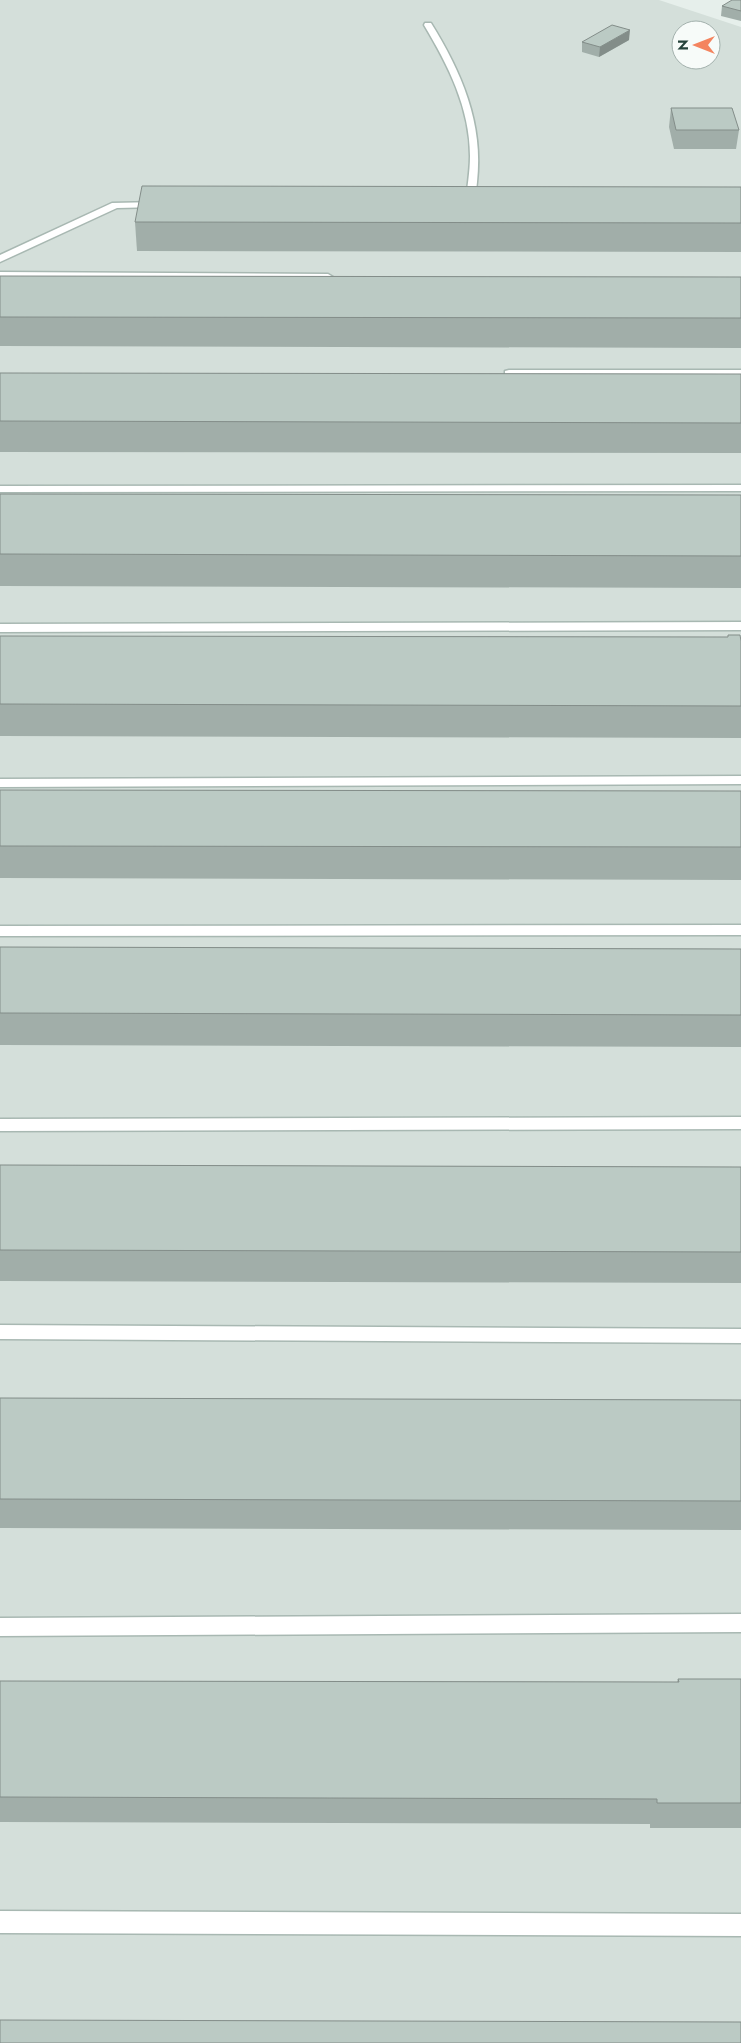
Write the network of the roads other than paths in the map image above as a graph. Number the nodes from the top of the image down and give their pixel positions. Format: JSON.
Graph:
{"nodes":[{"id":1,"x":428,"y":25,"type":"dead end"},
{"id":2,"x":164,"y":205,"type":"edge"},
{"id":3,"x":470,"y":206,"type":"edge"},
{"id":4,"x":0,"y":259,"type":"edge"},
{"id":5,"x":0,"y":275,"type":"edge"},
{"id":6,"x":336,"y":277,"type":"edge"},
{"id":7,"x":494,"y":373,"type":"edge"},
{"id":8,"x":741,"y":373,"type":"edge"},
{"id":9,"x":741,"y":488,"type":"edge"},
{"id":10,"x":0,"y":489,"type":"edge"},
{"id":11,"x":741,"y":626,"type":"edge"},
{"id":12,"x":0,"y":628,"type":"edge"},
{"id":13,"x":741,"y":780,"type":"edge"},
{"id":14,"x":0,"y":783,"type":"edge"},
{"id":15,"x":741,"y":930,"type":"edge"},
{"id":16,"x":0,"y":931,"type":"edge"},
{"id":17,"x":741,"y":1123,"type":"edge"},
{"id":18,"x":0,"y":1125,"type":"edge"},
{"id":19,"x":0,"y":1332,"type":"edge"},
{"id":20,"x":741,"y":1336,"type":"edge"},
{"id":21,"x":741,"y":1623,"type":"edge"},
{"id":22,"x":0,"y":1627,"type":"edge"},
{"id":23,"x":0,"y":1922,"type":"edge"},
{"id":24,"x":741,"y":1925,"type":"edge"}],
"edges":[{"from":1,"to":3,"type":"lane"},
{"from":2,"to":4,"type":"lane"},
{"from":5,"to":6,"type":"lane"},
{"from":7,"to":8,"type":"lane"},
{"from":9,"to":10,"type":"lane"},
{"from":11,"to":12,"type":"lane"},
{"from":13,"to":14,"type":"lane"},
{"from":15,"to":16,"type":"lane"},
{"from":17,"to":18,"type":"lane"},
{"from":19,"to":20,"type":"lane"},
{"from":21,"to":22,"type":"lane"},
{"from":23,"to":24,"type":"lane"}]}
